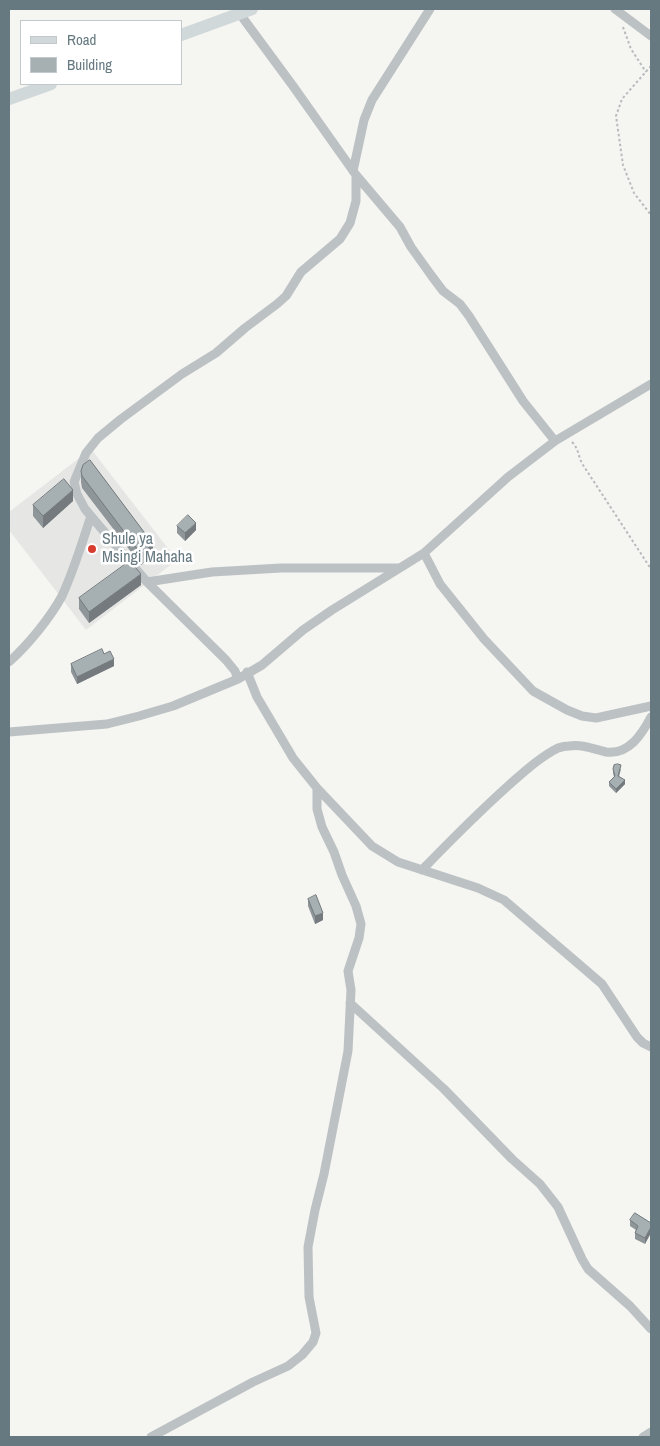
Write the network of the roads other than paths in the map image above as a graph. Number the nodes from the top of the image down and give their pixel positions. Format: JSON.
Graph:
{"nodes":[{"id":1,"x":252,"y":9,"type":"edge"},
{"id":2,"x":430,"y":9,"type":"edge"},
{"id":3,"x":237,"y":11,"type":"edge"},
{"id":4,"x":618,"y":11,"type":"edge"},
{"id":5,"x":182,"y":35,"type":"edge"},
{"id":6,"x":651,"y":36,"type":"edge"},
{"id":7,"x":48,"y":85,"type":"edge"},
{"id":8,"x":9,"y":100,"type":"edge"},
{"id":9,"x":355,"y":174,"type":"junction"},
{"id":10,"x":651,"y":384,"type":"edge"},
{"id":11,"x":554,"y":441,"type":"junction"},
{"id":12,"x":91,"y":516,"type":"junction"},
{"id":13,"x":424,"y":553,"type":"junction"},
{"id":14,"x":399,"y":568,"type":"junction"},
{"id":15,"x":147,"y":582,"type":"junction"},
{"id":16,"x":9,"y":662,"type":"edge"},
{"id":17,"x":247,"y":672,"type":"junction"},
{"id":18,"x":238,"y":679,"type":"junction"},
{"id":19,"x":651,"y":706,"type":"edge"},
{"id":20,"x":651,"y":717,"type":"edge"},
{"id":21,"x":9,"y":732,"type":"edge"},
{"id":22,"x":317,"y":788,"type":"junction"},
{"id":23,"x":422,"y":870,"type":"junction"},
{"id":24,"x":350,"y":1004,"type":"junction"},
{"id":25,"x":651,"y":1047,"type":"edge"},
{"id":26,"x":651,"y":1329,"type":"edge"},
{"id":27,"x":651,"y":1432,"type":"edge"},
{"id":28,"x":151,"y":1437,"type":"edge"},
{"id":29,"x":643,"y":1437,"type":"edge"}],
"edges":[{"from":1,"to":3,"type":"main road"},
{"from":2,"to":9,"type":"street"},
{"from":3,"to":5,"type":"main road"},
{"from":3,"to":9,"type":"street"},
{"from":4,"to":6,"type":"street"},
{"from":7,"to":8,"type":"main road"},
{"from":9,"to":11,"type":"street"},
{"from":9,"to":12,"type":"street"},
{"from":10,"to":11,"type":"street"},
{"from":11,"to":13,"type":"street"},
{"from":12,"to":15,"type":"street"},
{"from":12,"to":16,"type":"street"},
{"from":13,"to":14,"type":"street"},
{"from":13,"to":19,"type":"street"},
{"from":14,"to":15,"type":"street"},
{"from":14,"to":17,"type":"street"},
{"from":15,"to":18,"type":"street"},
{"from":17,"to":18,"type":"street"},
{"from":17,"to":22,"type":"street"},
{"from":18,"to":21,"type":"street"},
{"from":20,"to":23,"type":"street"},
{"from":22,"to":23,"type":"street"},
{"from":22,"to":24,"type":"street"},
{"from":23,"to":25,"type":"street"},
{"from":24,"to":26,"type":"street"},
{"from":24,"to":28,"type":"street"},
{"from":27,"to":29,"type":"street"}]}
